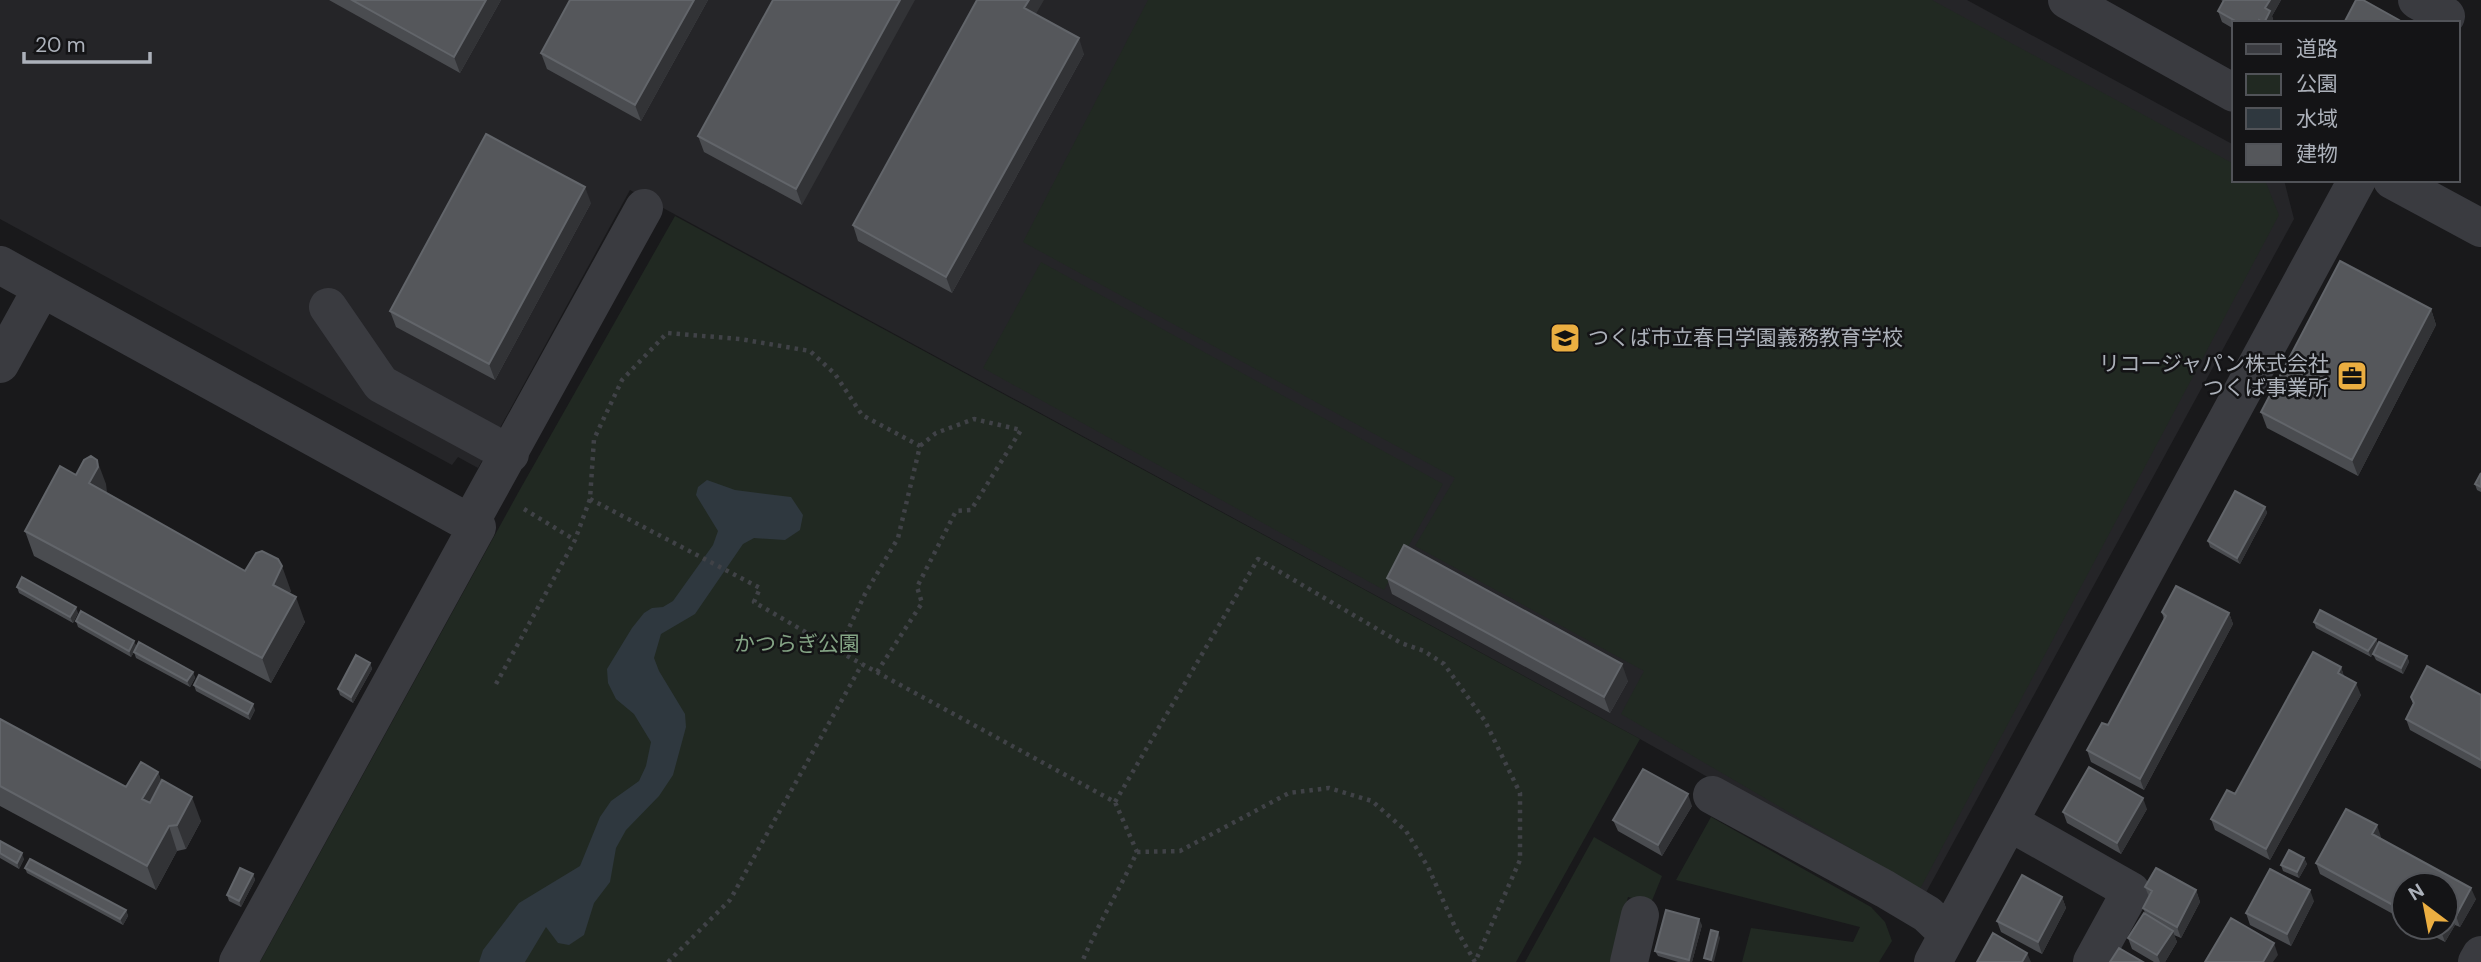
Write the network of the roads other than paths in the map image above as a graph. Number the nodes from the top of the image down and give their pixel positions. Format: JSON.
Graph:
{"nodes":[{"id":1,"x":2067,"y":0,"type":"edge"},
{"id":2,"x":2232,"y":92,"type":"edge"},
{"id":3,"x":2356,"y":182,"type":"edge"},
{"id":4,"x":2396,"y":182,"type":"edge"},
{"id":5,"x":644,"y":208,"type":"dead end"},
{"id":6,"x":2481,"y":228,"type":"edge"},
{"id":7,"x":0,"y":265,"type":"edge"},
{"id":8,"x":42,"y":288,"type":"junction"},
{"id":9,"x":328,"y":307,"type":"dead end"},
{"id":10,"x":0,"y":364,"type":"edge"},
{"id":11,"x":510,"y":454,"type":"junction"},
{"id":12,"x":479,"y":509,"type":"junction"},
{"id":13,"x":1712,"y":795,"type":"dead end"},
{"id":14,"x":2009,"y":822,"type":"junction"},
{"id":15,"x":1640,"y":915,"type":"dead end"},
{"id":16,"x":1941,"y":948,"type":"edge"},
{"id":17,"x":2481,"y":955,"type":"edge"},
{"id":18,"x":238,"y":962,"type":"edge"},
{"id":19,"x":1629,"y":962,"type":"edge"},
{"id":20,"x":2092,"y":962,"type":"edge"},
{"id":21,"x":2477,"y":962,"type":"edge"}],
"edges":[{"from":1,"to":2,"type":"street"},
{"from":3,"to":14,"type":"street"},
{"from":4,"to":6,"type":"street"},
{"from":5,"to":11,"type":"street"},
{"from":7,"to":8,"type":"street"},
{"from":8,"to":10,"type":"street"},
{"from":8,"to":12,"type":"street"},
{"from":9,"to":11,"type":"street"},
{"from":11,"to":12,"type":"street"},
{"from":12,"to":18,"type":"street"},
{"from":13,"to":16,"type":"street"},
{"from":14,"to":16,"type":"street"},
{"from":14,"to":20,"type":"street"},
{"from":15,"to":19,"type":"street"},
{"from":17,"to":21,"type":"street"}]}
